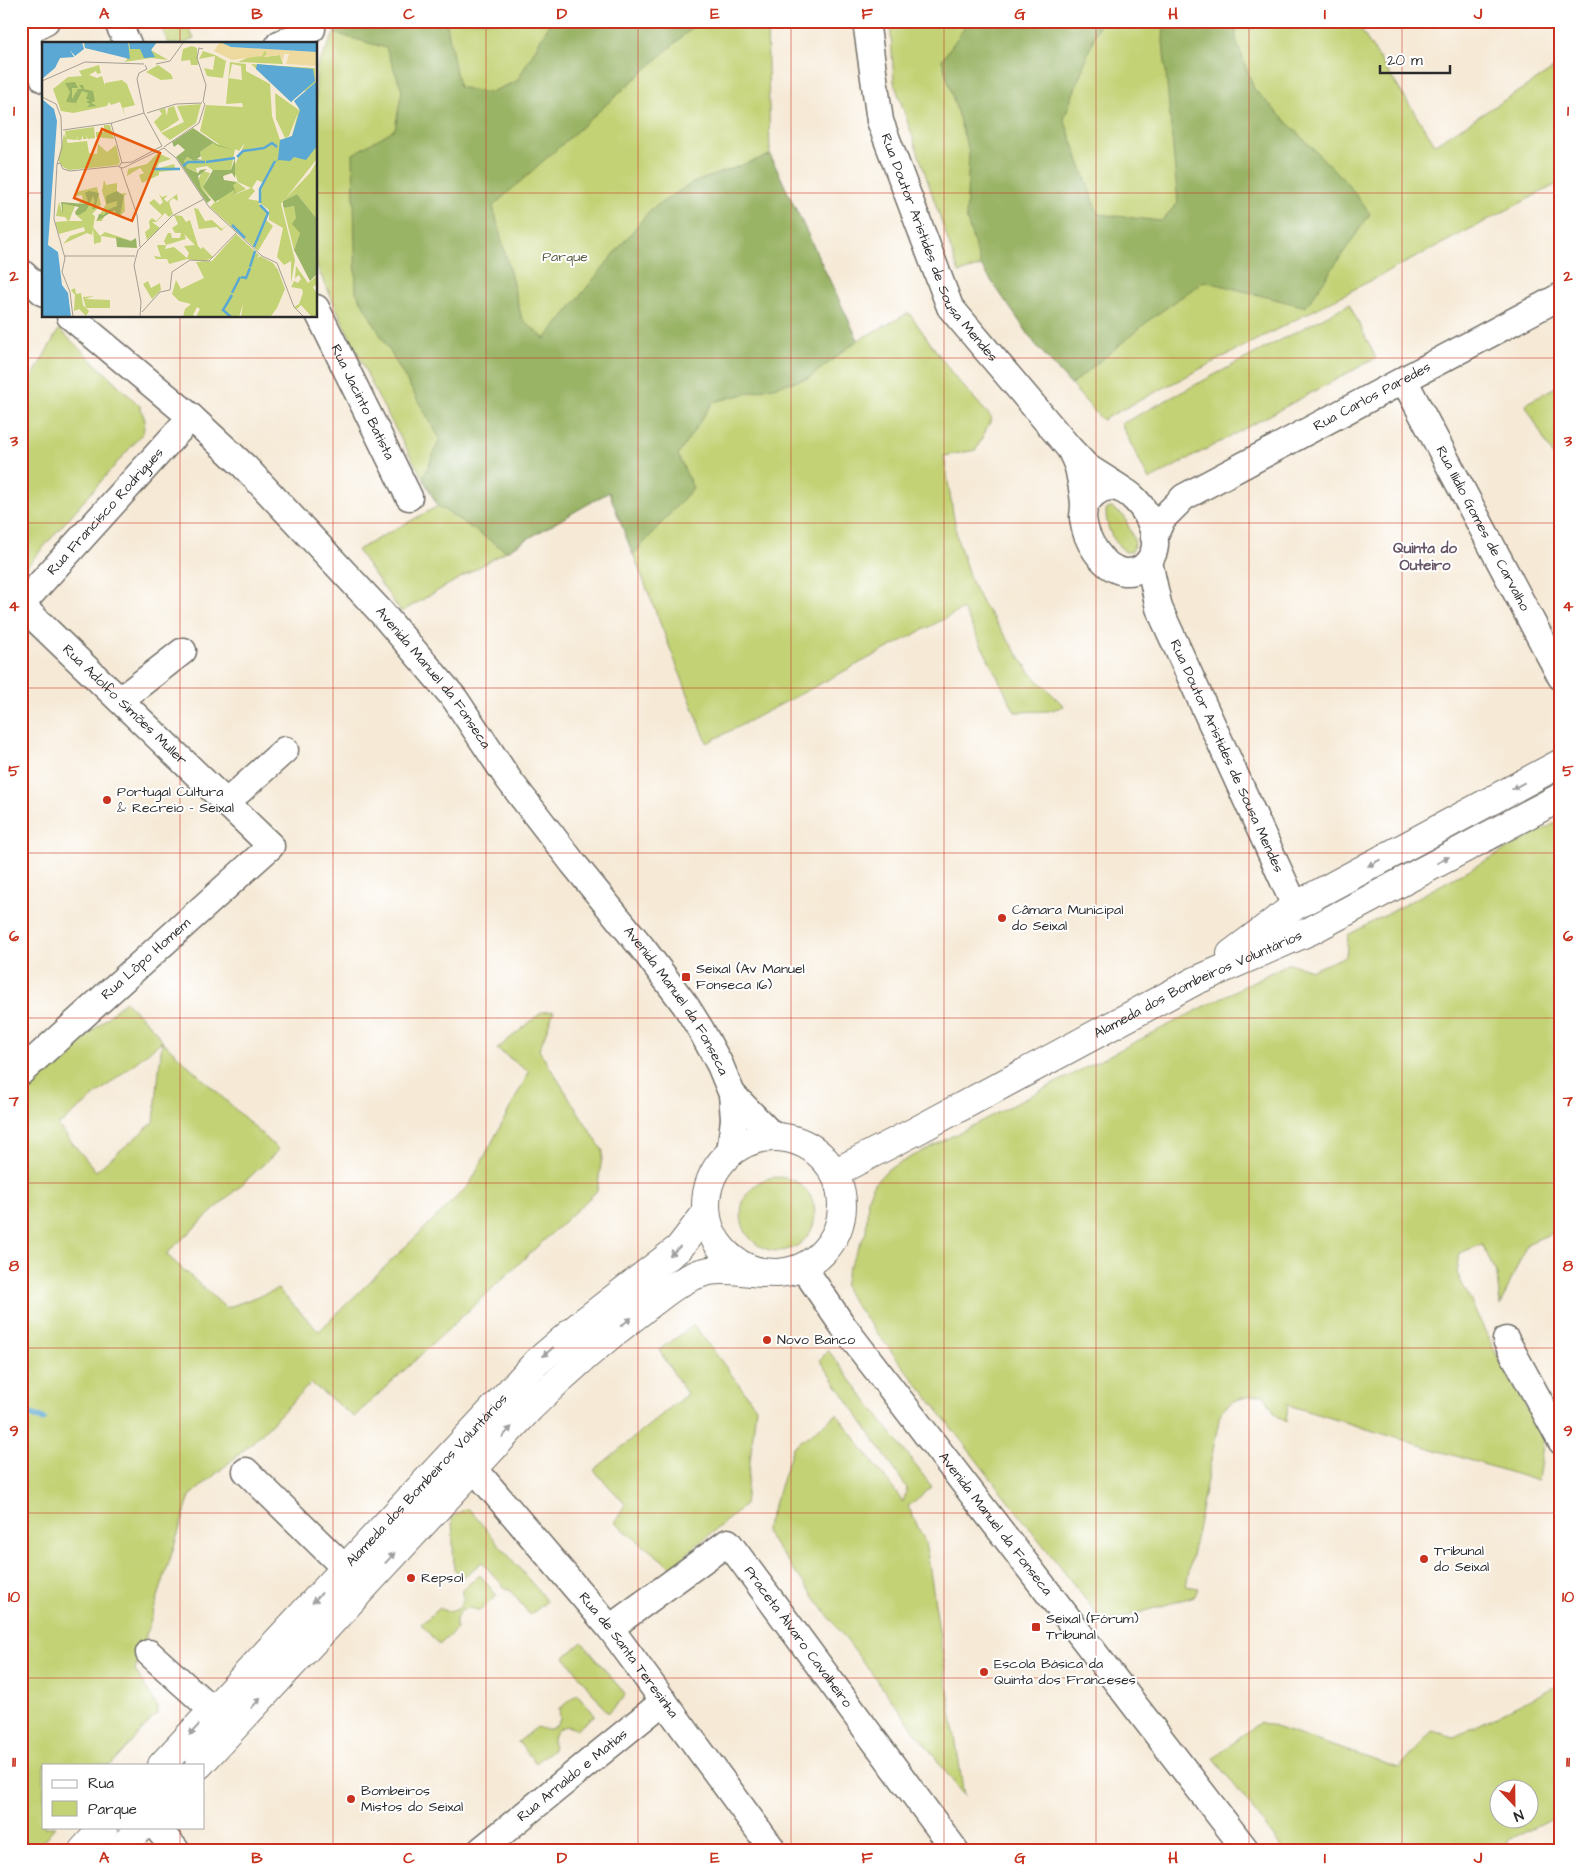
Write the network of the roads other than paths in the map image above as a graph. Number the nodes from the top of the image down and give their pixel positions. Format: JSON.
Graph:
{"nodes":[{"id":1,"x":46,"y":21,"type":"edge"},
{"id":2,"x":117,"y":21,"type":"edge"},
{"id":3,"x":866,"y":21,"type":"edge"},
{"id":4,"x":310,"y":31,"type":"edge"},
{"id":5,"x":127,"y":42,"type":"edge"},
{"id":6,"x":284,"y":42,"type":"edge"},
{"id":7,"x":42,"y":75,"type":"edge"},
{"id":8,"x":21,"y":272,"type":"edge"},
{"id":9,"x":42,"y":290,"type":"edge"},
{"id":10,"x":1561,"y":296,"type":"edge"},
{"id":11,"x":318,"y":312,"type":"edge"},
{"id":12,"x":72,"y":318,"type":"edge"},
{"id":13,"x":1404,"y":380,"type":"junction"},
{"id":14,"x":191,"y":417,"type":"junction"},
{"id":15,"x":1070,"y":449,"type":"junction"},
{"id":16,"x":1130,"y":496,"type":"junction"},
{"id":17,"x":1184,"y":497,"type":"junction"},
{"id":18,"x":409,"y":498,"type":"dead end"},
{"id":19,"x":1084,"y":507,"type":"junction"},
{"id":20,"x":1144,"y":557,"type":"junction"},
{"id":21,"x":21,"y":605,"type":"edge"},
{"id":22,"x":183,"y":651,"type":"dead end"},
{"id":23,"x":1561,"y":676,"type":"edge"},
{"id":24,"x":120,"y":700,"type":"junction"},
{"id":25,"x":285,"y":750,"type":"dead end"},
{"id":26,"x":1561,"y":763,"type":"edge"},
{"id":27,"x":1561,"y":797,"type":"edge"},
{"id":28,"x":226,"y":803,"type":"junction"},
{"id":29,"x":271,"y":846,"type":"joint"},
{"id":30,"x":1295,"y":906,"type":"junction"},
{"id":31,"x":1353,"y":908,"type":"junction"},
{"id":32,"x":1264,"y":952,"type":"junction"},
{"id":33,"x":1195,"y":981,"type":"junction"},
{"id":34,"x":21,"y":1072,"type":"edge"},
{"id":35,"x":732,"y":1094,"type":"junction"},
{"id":36,"x":774,"y":1137,"type":"junction"},
{"id":37,"x":730,"y":1153,"type":"junction"},
{"id":38,"x":834,"y":1173,"type":"junction"},
{"id":39,"x":706,"y":1213,"type":"junction"},
{"id":40,"x":803,"y":1267,"type":"junction"},
{"id":41,"x":762,"y":1273,"type":"junction"},
{"id":42,"x":1506,"y":1340,"type":"dead end"},
{"id":43,"x":1561,"y":1441,"type":"edge"},
{"id":44,"x":456,"y":1448,"type":"junction"},
{"id":45,"x":474,"y":1468,"type":"junction"},
{"id":46,"x":246,"y":1471,"type":"dead end"},
{"id":47,"x":345,"y":1568,"type":"junction"},
{"id":48,"x":364,"y":1587,"type":"junction"},
{"id":49,"x":610,"y":1628,"type":"junction"},
{"id":50,"x":149,"y":1653,"type":"dead end"},
{"id":51,"x":664,"y":1701,"type":"junction"},
{"id":52,"x":213,"y":1710,"type":"junction"},
{"id":53,"x":233,"y":1728,"type":"junction"},
{"id":54,"x":163,"y":1764,"type":"edge"},
{"id":55,"x":200,"y":1764,"type":"edge"},
{"id":56,"x":103,"y":1828,"type":"edge"},
{"id":57,"x":140,"y":1828,"type":"edge"},
{"id":58,"x":157,"y":1828,"type":"edge"},
{"id":59,"x":83,"y":1850,"type":"edge"},
{"id":60,"x":120,"y":1850,"type":"edge"},
{"id":61,"x":176,"y":1850,"type":"edge"},
{"id":62,"x":481,"y":1850,"type":"edge"},
{"id":63,"x":773,"y":1850,"type":"edge"},
{"id":64,"x":955,"y":1850,"type":"edge"},
{"id":65,"x":1246,"y":1850,"type":"edge"}],
"edges":[{"from":1,"to":7,"type":"street"},
{"from":2,"to":5,"type":"street"},
{"from":3,"to":15,"type":"street","name":"Rua Doutor Aristides de Sousa Mendes"},
{"from":4,"to":6,"type":"street"},
{"from":8,"to":9,"type":"street"},
{"from":10,"to":13,"type":"street","name":"Rua Carlos Paredes"},
{"from":11,"to":18,"type":"street","name":"Rua Jacinto Batista"},
{"from":12,"to":14,"type":"street","name":"Avenida Manuel da Fonseca"},
{"from":13,"to":17,"type":"street","name":"Rua Carlos Paredes"},
{"from":13,"to":23,"type":"street","name":"Rua Ilídio Gomes de Carvalho"},
{"from":14,"to":21,"type":"street","name":"Rua Francisco Rodrigues"},
{"from":14,"to":35,"type":"street","name":"Avenida Manuel da Fonseca"},
{"from":15,"to":16,"type":"street","name":"Rua Doutor Aristides de Sousa Mendes"},
{"from":15,"to":19,"type":"street","name":"Rua Doutor Aristides de Sousa Mendes"},
{"from":16,"to":17,"type":"street","name":"Rua Carlos Paredes"},
{"from":16,"to":19,"type":"street"},
{"from":16,"to":20,"type":"street"},
{"from":17,"to":20,"type":"street","name":"Rua Carlos Paredes"},
{"from":19,"to":20,"type":"street"},
{"from":20,"to":30,"type":"street","name":"Rua Doutor Aristides de Sousa Mendes"},
{"from":21,"to":24,"type":"street","name":"Rua Adolfo Simões Muller"},
{"from":22,"to":24,"type":"street"},
{"from":24,"to":28,"type":"street","name":"Rua Adolfo Simões Muller"},
{"from":25,"to":28,"type":"street"},
{"from":26,"to":30,"type":"main road","one_way":true},
{"from":31,"to":27,"type":"main road","name":"Alameda dos Bombeiros Voluntários","one_way":true},
{"from":28,"to":29,"type":"street","name":"Rua Adolfo Simões Muller"},
{"from":29,"to":34,"type":"street","name":"Rua Lôpo Homem"},
{"from":30,"to":31,"type":"main road"},
{"from":30,"to":32,"type":"main road"},
{"from":30,"to":33,"type":"main road"},
{"from":31,"to":32,"type":"main road","name":"Alameda dos Bombeiros Voluntários"},
{"from":32,"to":33,"type":"main road","name":"Alameda dos Bombeiros Voluntários"},
{"from":33,"to":38,"type":"main road","name":"Alameda dos Bombeiros Voluntários"},
{"from":35,"to":36,"type":"street","name":"Avenida Manuel da Fonseca"},
{"from":35,"to":37,"type":"street","name":"Avenida Manuel da Fonseca"},
{"from":36,"to":37,"type":"main road"},
{"from":36,"to":38,"type":"main road"},
{"from":37,"to":39,"type":"main road"},
{"from":38,"to":40,"type":"main road"},
{"from":39,"to":41,"type":"main road"},
{"from":39,"to":44,"type":"main road","name":"Alameda dos Bombeiros Voluntários","one_way":true},
{"from":40,"to":41,"type":"main road"},
{"from":40,"to":65,"type":"street","name":"Avenida Manuel da Fonseca"},
{"from":45,"to":41,"type":"main road","name":"Alameda dos Bombeiros Voluntários","one_way":true},
{"from":42,"to":43,"type":"street"},
{"from":44,"to":45,"type":"street","name":"Rua de Santa Teresinha"},
{"from":44,"to":47,"type":"main road","name":"Alameda dos Bombeiros Voluntários"},
{"from":48,"to":45,"type":"main road","name":"Alameda dos Bombeiros Voluntários","one_way":true},
{"from":45,"to":49,"type":"street","name":"Rua de Santa Teresinha"},
{"from":46,"to":47,"type":"street"},
{"from":47,"to":48,"type":"street"},
{"from":47,"to":52,"type":"main road","name":"Alameda dos Bombeiros Voluntários","one_way":true},
{"from":53,"to":48,"type":"main road","name":"Alameda dos Bombeiros Voluntários","one_way":true},
{"from":49,"to":51,"type":"street","name":"Rua de Santa Teresinha"},
{"from":49,"to":64,"type":"street","name":"Praceta Álvaro Cavalheiro"},
{"from":50,"to":52,"type":"street"},
{"from":51,"to":62,"type":"street","name":"Rua Arnaldo e Matias"},
{"from":51,"to":63,"type":"street","name":"Rua de Santa Teresinha"},
{"from":52,"to":53,"type":"street"},
{"from":52,"to":54,"type":"main road","name":"Alameda dos Bombeiros Voluntários","one_way":true},
{"from":53,"to":55,"type":"main road","name":"Alameda dos Bombeiros Voluntários"},
{"from":56,"to":59,"type":"main road"},
{"from":57,"to":60,"type":"main road"},
{"from":58,"to":61,"type":"street"}]}
